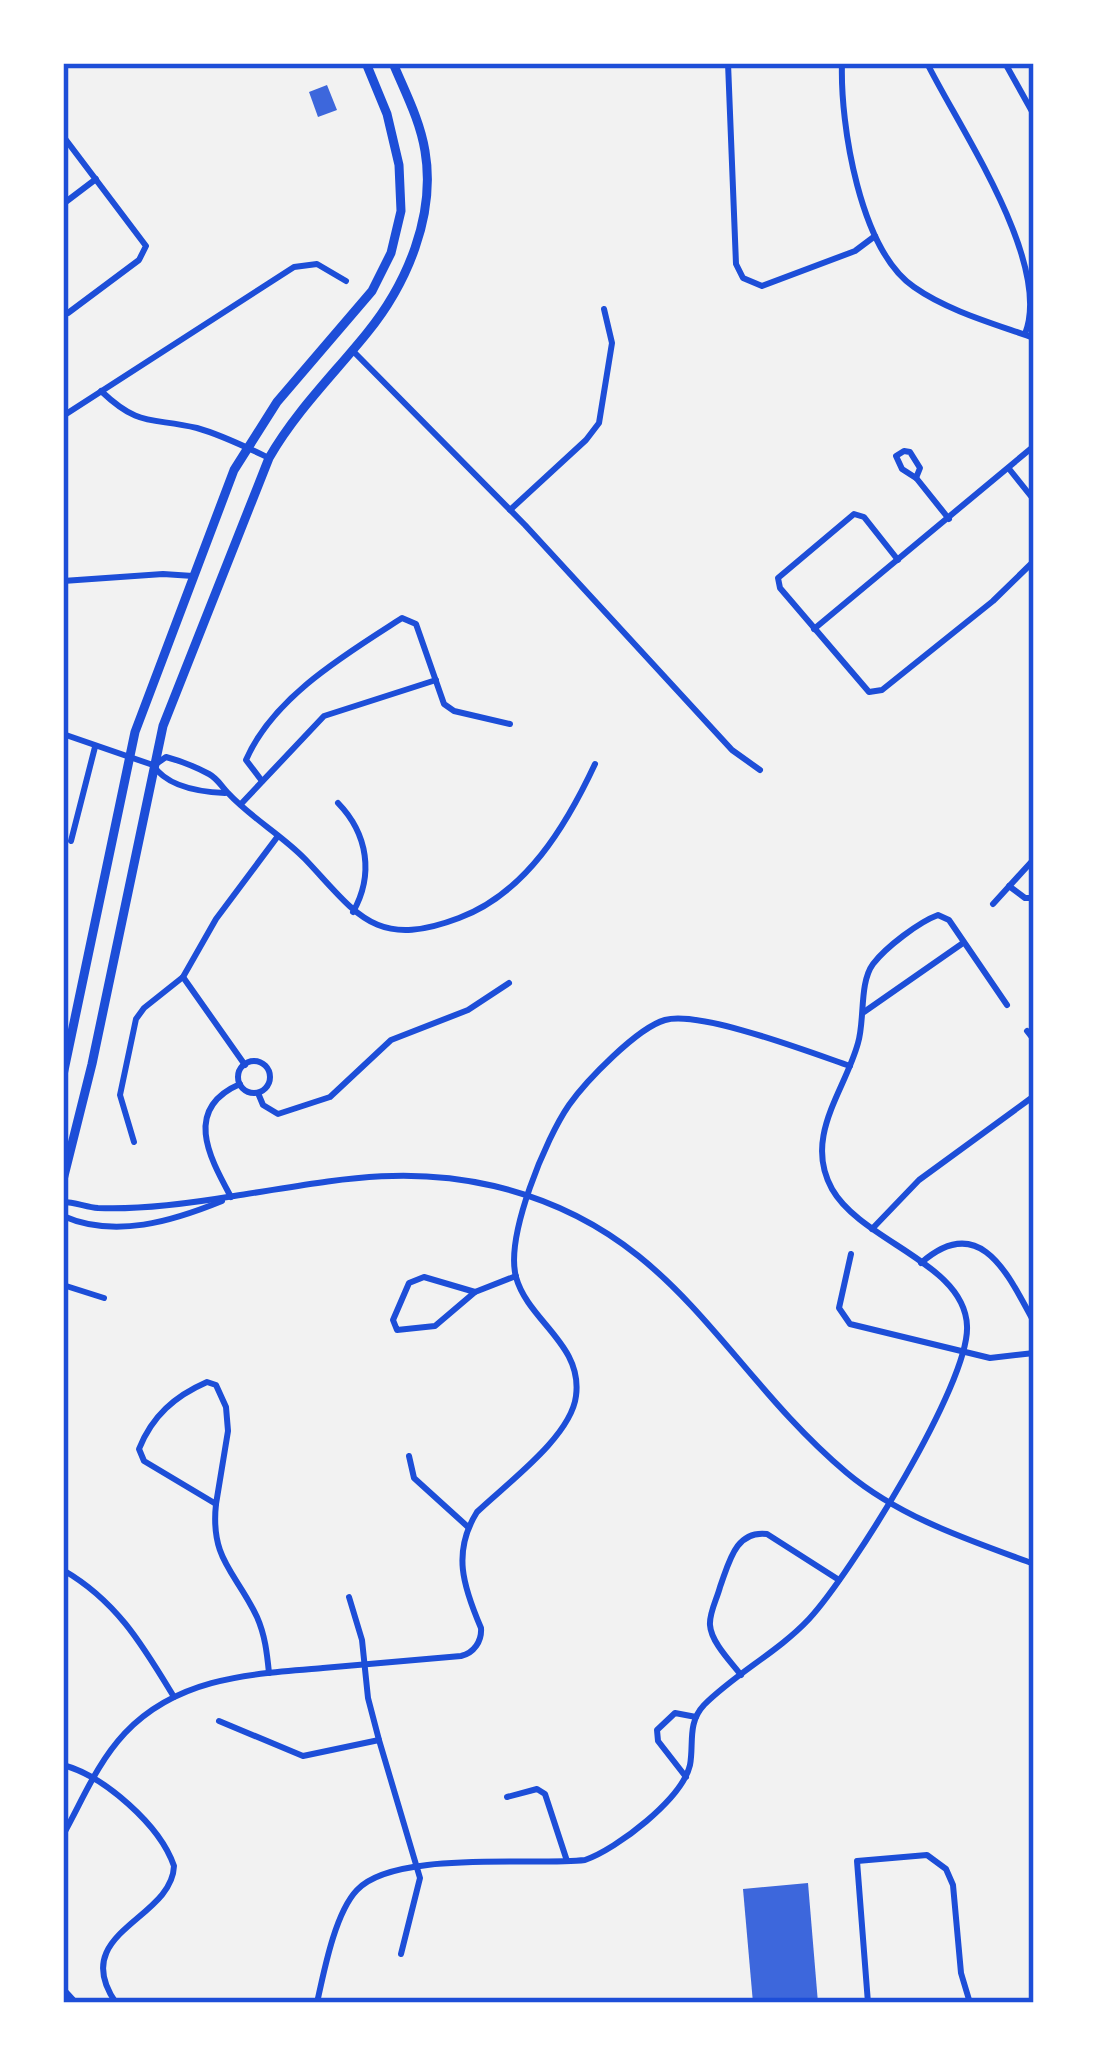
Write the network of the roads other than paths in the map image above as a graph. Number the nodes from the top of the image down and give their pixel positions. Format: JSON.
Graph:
{"nodes":[{"id":1,"x":366,"y":63,"type":"edge"},
{"id":2,"x":393,"y":63,"type":"edge"},
{"id":3,"x":728,"y":63,"type":"edge"},
{"id":4,"x":842,"y":63,"type":"edge"},
{"id":5,"x":927,"y":63,"type":"edge"},
{"id":6,"x":1004,"y":63,"type":"edge"},
{"id":7,"x":406,"y":92,"type":"junction"},
{"id":8,"x":382,"y":100,"type":"junction"},
{"id":9,"x":1034,"y":115,"type":"edge"},
{"id":10,"x":63,"y":136,"type":"edge"},
{"id":11,"x":96,"y":179,"type":"junction"},
{"id":12,"x":63,"y":204,"type":"edge"},
{"id":13,"x":875,"y":236,"type":"junction"},
{"id":14,"x":346,"y":281,"type":"dead end"},
{"id":15,"x":604,"y":309,"type":"dead end"},
{"id":16,"x":68,"y":313,"type":"dead end"},
{"id":17,"x":1029,"y":336,"type":"edge"},
{"id":18,"x":352,"y":350,"type":"junction"},
{"id":19,"x":101,"y":391,"type":"junction"},
{"id":20,"x":63,"y":416,"type":"edge"},
{"id":21,"x":1034,"y":446,"type":"edge"},
{"id":22,"x":246,"y":448,"type":"junction"},
{"id":23,"x":269,"y":458,"type":"junction"},
{"id":24,"x":1009,"y":469,"type":"junction"},
{"id":25,"x":916,"y":478,"type":"junction"},
{"id":26,"x":1034,"y":500,"type":"edge"},
{"id":27,"x":510,"y":510,"type":"junction"},
{"id":28,"x":949,"y":518,"type":"junction"},
{"id":29,"x":898,"y":560,"type":"junction"},
{"id":30,"x":1034,"y":560,"type":"edge"},
{"id":31,"x":193,"y":576,"type":"junction"},
{"id":32,"x":63,"y":580,"type":"edge"},
{"id":33,"x":814,"y":629,"type":"junction"},
{"id":34,"x":436,"y":680,"type":"junction"},
{"id":35,"x":511,"y":724,"type":"dead end"},
{"id":36,"x":63,"y":734,"type":"edge"},
{"id":37,"x":95,"y":747,"type":"junction"},
{"id":38,"x":128,"y":758,"type":"junction"},
{"id":39,"x":595,"y":764,"type":"dead end"},
{"id":40,"x":153,"y":766,"type":"junction"},
{"id":41,"x":760,"y":770,"type":"dead end"},
{"id":42,"x":262,"y":781,"type":"junction"},
{"id":43,"x":227,"y":793,"type":"junction"},
{"id":44,"x":338,"y":803,"type":"dead end"},
{"id":45,"x":241,"y":804,"type":"junction"},
{"id":46,"x":278,"y":836,"type":"junction"},
{"id":47,"x":71,"y":842,"type":"dead end"},
{"id":48,"x":1032,"y":865,"type":"edge"},
{"id":49,"x":1010,"y":886,"type":"junction"},
{"id":50,"x":1034,"y":898,"type":"edge"},
{"id":51,"x":993,"y":904,"type":"dead end"},
{"id":52,"x":352,"y":912,"type":"junction"},
{"id":53,"x":963,"y":943,"type":"junction"},
{"id":54,"x":183,"y":977,"type":"junction"},
{"id":55,"x":509,"y":983,"type":"dead end"},
{"id":56,"x":1007,"y":1005,"type":"dead end"},
{"id":57,"x":864,"y":1012,"type":"junction"},
{"id":58,"x":1028,"y":1031,"type":"dead end"},
{"id":59,"x":1034,"y":1040,"type":"edge"},
{"id":60,"x":245,"y":1065,"type":"junction"},
{"id":61,"x":850,"y":1066,"type":"junction"},
{"id":62,"x":63,"y":1076,"type":"edge"},
{"id":63,"x":240,"y":1084,"type":"junction"},
{"id":64,"x":258,"y":1093,"type":"junction"},
{"id":65,"x":1034,"y":1096,"type":"edge"},
{"id":66,"x":134,"y":1142,"type":"dead end"},
{"id":67,"x":63,"y":1180,"type":"edge"},
{"id":68,"x":530,"y":1196,"type":"junction"},
{"id":69,"x":231,"y":1197,"type":"junction"},
{"id":70,"x":63,"y":1202,"type":"edge"},
{"id":71,"x":63,"y":1216,"type":"edge"},
{"id":72,"x":872,"y":1229,"type":"junction"},
{"id":73,"x":851,"y":1254,"type":"dead end"},
{"id":74,"x":921,"y":1264,"type":"junction"},
{"id":75,"x":516,"y":1276,"type":"junction"},
{"id":76,"x":63,"y":1285,"type":"edge"},
{"id":77,"x":475,"y":1292,"type":"junction"},
{"id":78,"x":104,"y":1298,"type":"dead end"},
{"id":79,"x":1034,"y":1322,"type":"edge"},
{"id":80,"x":964,"y":1352,"type":"junction"},
{"id":81,"x":1034,"y":1353,"type":"edge"},
{"id":82,"x":409,"y":1456,"type":"dead end"},
{"id":83,"x":888,"y":1501,"type":"junction"},
{"id":84,"x":216,"y":1504,"type":"junction"},
{"id":85,"x":468,"y":1527,"type":"junction"},
{"id":86,"x":1034,"y":1564,"type":"edge"},
{"id":87,"x":63,"y":1570,"type":"edge"},
{"id":88,"x":839,"y":1580,"type":"junction"},
{"id":89,"x":349,"y":1598,"type":"dead end"},
{"id":90,"x":366,"y":1664,"type":"junction"},
{"id":91,"x":269,"y":1673,"type":"junction"},
{"id":92,"x":741,"y":1675,"type":"junction"},
{"id":93,"x":174,"y":1697,"type":"junction"},
{"id":94,"x":696,"y":1717,"type":"junction"},
{"id":95,"x":219,"y":1721,"type":"dead end"},
{"id":96,"x":379,"y":1740,"type":"junction"},
{"id":97,"x":63,"y":1765,"type":"edge"},
{"id":98,"x":92,"y":1777,"type":"junction"},
{"id":99,"x":686,"y":1777,"type":"junction"},
{"id":100,"x":507,"y":1797,"type":"dead end"},
{"id":101,"x":63,"y":1835,"type":"edge"},
{"id":102,"x":567,"y":1861,"type":"junction"},
{"id":103,"x":418,"y":1867,"type":"junction"},
{"id":104,"x":401,"y":1954,"type":"dead end"},
{"id":105,"x":63,"y":1991,"type":"edge"},
{"id":106,"x":74,"y":2003,"type":"edge"},
{"id":107,"x":116,"y":2003,"type":"edge"},
{"id":108,"x":317,"y":2003,"type":"edge"},
{"id":109,"x":868,"y":2003,"type":"edge"},
{"id":110,"x":970,"y":2003,"type":"edge"}],
"edges":[{"from":1,"to":8,"type":"main road"},
{"from":2,"to":7,"type":"main road"},
{"from":3,"to":13,"type":"street"},
{"from":4,"to":13,"type":"street"},
{"from":5,"to":17,"type":"street"},
{"from":6,"to":9,"type":"street"},
{"from":7,"to":8,"type":"main road"},
{"from":7,"to":18,"type":"main road"},
{"from":8,"to":22,"type":"main road"},
{"from":10,"to":11,"type":"street"},
{"from":11,"to":12,"type":"street"},
{"from":11,"to":16,"type":"street"},
{"from":13,"to":17,"type":"street"},
{"from":14,"to":19,"type":"street"},
{"from":15,"to":27,"type":"street"},
{"from":18,"to":23,"type":"main road"},
{"from":18,"to":27,"type":"street"},
{"from":19,"to":20,"type":"street"},
{"from":19,"to":22,"type":"street"},
{"from":21,"to":24,"type":"street"},
{"from":22,"to":23,"type":"street"},
{"from":22,"to":31,"type":"main road"},
{"from":23,"to":40,"type":"main road"},
{"from":24,"to":26,"type":"street"},
{"from":24,"to":28,"type":"street"},
{"from":25,"to":25,"type":"street"},
{"from":25,"to":28,"type":"street"},
{"from":27,"to":41,"type":"street"},
{"from":28,"to":29,"type":"street"},
{"from":29,"to":33,"type":"street"},
{"from":29,"to":33,"type":"street"},
{"from":30,"to":33,"type":"street"},
{"from":31,"to":32,"type":"street"},
{"from":31,"to":38,"type":"main road"},
{"from":34,"to":35,"type":"street"},
{"from":34,"to":42,"type":"street"},
{"from":34,"to":42,"type":"street"},
{"from":36,"to":37,"type":"street"},
{"from":37,"to":38,"type":"street"},
{"from":37,"to":47,"type":"street"},
{"from":38,"to":40,"type":"street"},
{"from":38,"to":62,"type":"main road"},
{"from":39,"to":52,"type":"street"},
{"from":40,"to":43,"type":"street"},
{"from":40,"to":43,"type":"street"},
{"from":40,"to":67,"type":"main road"},
{"from":42,"to":45,"type":"street"},
{"from":43,"to":45,"type":"street"},
{"from":44,"to":52,"type":"street"},
{"from":45,"to":46,"type":"street"},
{"from":46,"to":52,"type":"street"},
{"from":46,"to":54,"type":"street"},
{"from":48,"to":49,"type":"street"},
{"from":49,"to":50,"type":"street"},
{"from":49,"to":51,"type":"street"},
{"from":53,"to":56,"type":"street"},
{"from":53,"to":57,"type":"street"},
{"from":53,"to":57,"type":"street"},
{"from":54,"to":60,"type":"street"},
{"from":54,"to":66,"type":"street"},
{"from":55,"to":64,"type":"street"},
{"from":57,"to":61,"type":"street"},
{"from":58,"to":59,"type":"street"},
{"from":60,"to":63,"type":"street"},
{"from":60,"to":64,"type":"street"},
{"from":61,"to":68,"type":"street"},
{"from":61,"to":72,"type":"street"},
{"from":63,"to":64,"type":"street"},
{"from":63,"to":69,"type":"street"},
{"from":65,"to":72,"type":"street"},
{"from":68,"to":69,"type":"street"},
{"from":68,"to":75,"type":"street"},
{"from":68,"to":83,"type":"street"},
{"from":69,"to":70,"type":"street"},
{"from":69,"to":71,"type":"street"},
{"from":72,"to":74,"type":"street"},
{"from":73,"to":80,"type":"street"},
{"from":74,"to":79,"type":"street"},
{"from":74,"to":80,"type":"street"},
{"from":75,"to":77,"type":"street"},
{"from":75,"to":85,"type":"street"},
{"from":76,"to":78,"type":"street"},
{"from":77,"to":77,"type":"street"},
{"from":80,"to":81,"type":"street"},
{"from":80,"to":83,"type":"street"},
{"from":82,"to":85,"type":"street"},
{"from":83,"to":86,"type":"street"},
{"from":83,"to":88,"type":"street"},
{"from":84,"to":84,"type":"street"},
{"from":84,"to":91,"type":"street"},
{"from":85,"to":90,"type":"street"},
{"from":87,"to":93,"type":"street"},
{"from":88,"to":92,"type":"street"},
{"from":88,"to":92,"type":"street"},
{"from":89,"to":90,"type":"street"},
{"from":90,"to":91,"type":"street"},
{"from":90,"to":96,"type":"street"},
{"from":91,"to":93,"type":"street"},
{"from":92,"to":94,"type":"street"},
{"from":93,"to":98,"type":"street"},
{"from":94,"to":99,"type":"street"},
{"from":94,"to":99,"type":"street"},
{"from":95,"to":96,"type":"street"},
{"from":96,"to":103,"type":"street"},
{"from":97,"to":98,"type":"street"},
{"from":98,"to":101,"type":"street"},
{"from":98,"to":107,"type":"street"},
{"from":99,"to":102,"type":"street"},
{"from":100,"to":102,"type":"street"},
{"from":102,"to":103,"type":"street"},
{"from":103,"to":104,"type":"street"},
{"from":103,"to":108,"type":"street"},
{"from":105,"to":106,"type":"main road"},
{"from":109,"to":110,"type":"street"}]}
